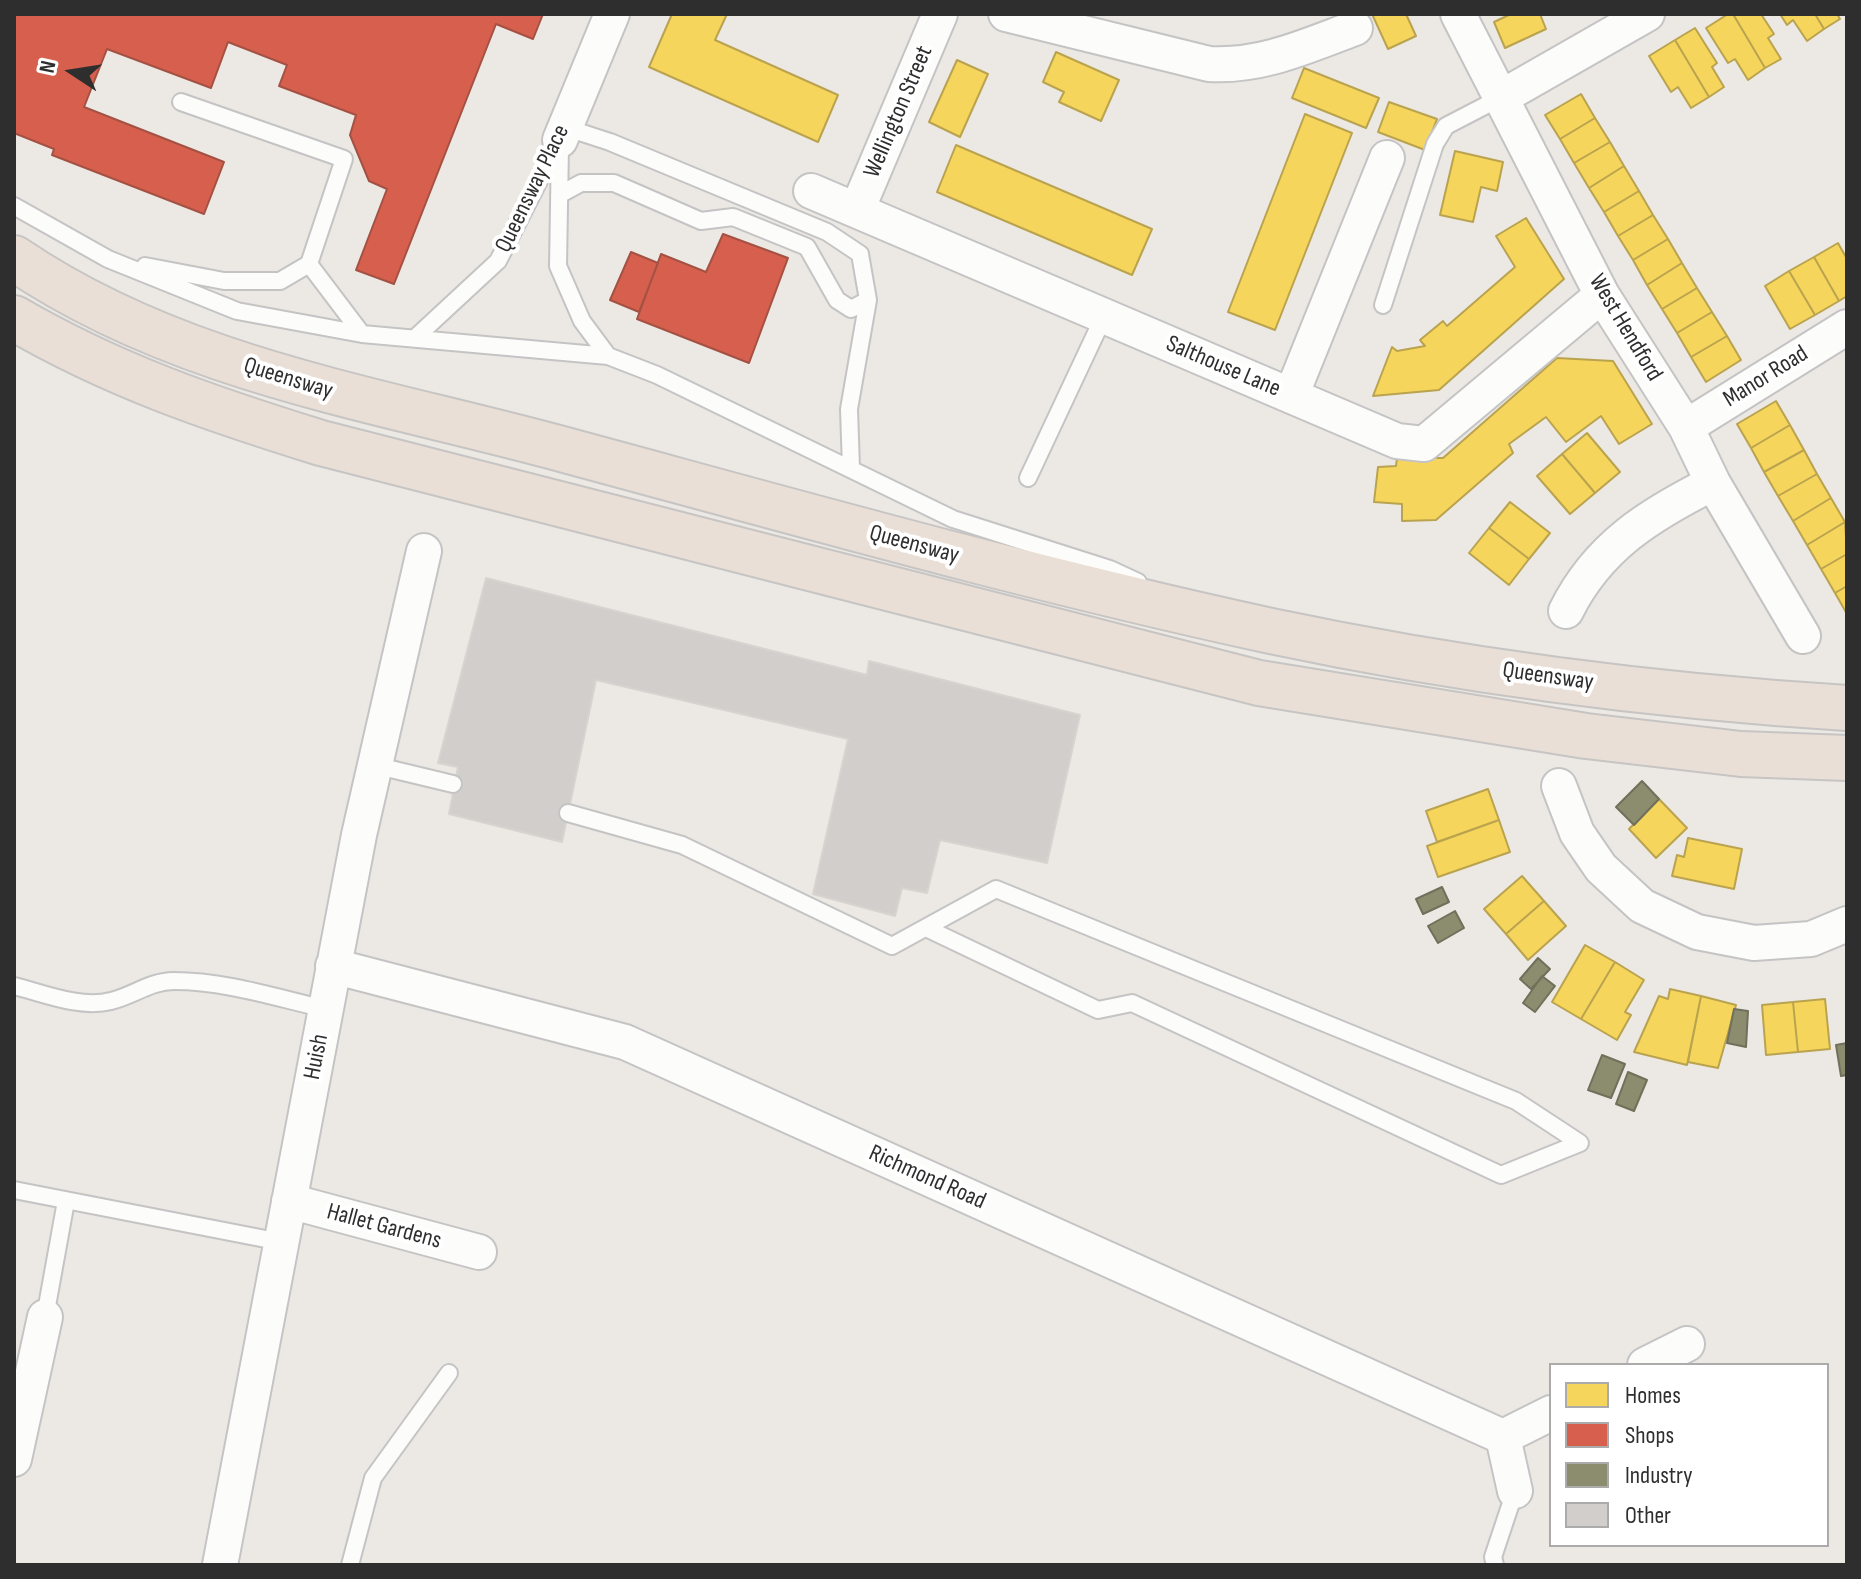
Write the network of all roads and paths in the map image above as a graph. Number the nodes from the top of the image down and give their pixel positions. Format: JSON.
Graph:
{"nodes":[{"id":1,"x":612,"y":14,"type":"edge"},
{"id":2,"x":940,"y":14,"type":"edge"},
{"id":3,"x":1006,"y":14,"type":"edge"},
{"id":4,"x":1458,"y":14,"type":"edge"},
{"id":5,"x":1647,"y":14,"type":"edge"},
{"id":6,"x":1355,"y":28,"type":"dead end"},
{"id":7,"x":1500,"y":98,"type":"junction"},
{"id":8,"x":181,"y":102,"type":"dead end"},
{"id":9,"x":562,"y":134,"type":"junction"},
{"id":10,"x":1387,"y":158,"type":"dead end"},
{"id":11,"x":811,"y":191,"type":"dead end"},
{"id":12,"x":559,"y":195,"type":"junction"},
{"id":13,"x":14,"y":206,"type":"edge"},
{"id":14,"x":857,"y":210,"type":"junction"},
{"id":15,"x":14,"y":258,"type":"edge"},
{"id":16,"x":108,"y":259,"type":"junction"},
{"id":17,"x":309,"y":264,"type":"junction"},
{"id":18,"x":1602,"y":295,"type":"junction"},
{"id":19,"x":868,"y":300,"type":"junction"},
{"id":20,"x":1383,"y":305,"type":"dead end"},
{"id":21,"x":1104,"y":316,"type":"junction"},
{"id":22,"x":14,"y":318,"type":"edge"},
{"id":23,"x":1847,"y":327,"type":"edge"},
{"id":24,"x":362,"y":334,"type":"junction"},
{"id":25,"x":416,"y":337,"type":"junction"},
{"id":26,"x":608,"y":356,"type":"junction"},
{"id":27,"x":1291,"y":396,"type":"junction"},
{"id":28,"x":1686,"y":427,"type":"junction"},
{"id":29,"x":851,"y":468,"type":"junction"},
{"id":30,"x":1028,"y":478,"type":"dead end"},
{"id":31,"x":1713,"y":483,"type":"junction"},
{"id":32,"x":424,"y":551,"type":"dead end"},
{"id":33,"x":1566,"y":611,"type":"dead end"},
{"id":34,"x":1209,"y":616,"type":"junction"},
{"id":35,"x":1803,"y":636,"type":"dead end"},
{"id":36,"x":1847,"y":708,"type":"edge"},
{"id":37,"x":1847,"y":758,"type":"edge"},
{"id":38,"x":374,"y":765,"type":"junction"},
{"id":39,"x":453,"y":784,"type":"dead end"},
{"id":40,"x":1559,"y":786,"type":"dead end"},
{"id":41,"x":568,"y":813,"type":"dead end"},
{"id":42,"x":1847,"y":924,"type":"edge"},
{"id":43,"x":926,"y":928,"type":"junction"},
{"id":44,"x":333,"y":966,"type":"junction"},
{"id":45,"x":14,"y":986,"type":"edge"},
{"id":46,"x":326,"y":1009,"type":"junction"},
{"id":47,"x":14,"y":1190,"type":"edge"},
{"id":48,"x":66,"y":1201,"type":"junction"},
{"id":49,"x":289,"y":1201,"type":"junction"},
{"id":50,"x":281,"y":1242,"type":"junction"},
{"id":51,"x":479,"y":1252,"type":"dead end"},
{"id":52,"x":45,"y":1317,"type":"joint"},
{"id":53,"x":1687,"y":1344,"type":"dead end"},
{"id":54,"x":26,"y":1353,"type":"edge"},
{"id":55,"x":1649,"y":1363,"type":"edge"},
{"id":56,"x":449,"y":1373,"type":"dead end"},
{"id":57,"x":1549,"y":1414,"type":"edge"},
{"id":58,"x":1503,"y":1437,"type":"junction"},
{"id":59,"x":14,"y":1459,"type":"edge"},
{"id":60,"x":1515,"y":1491,"type":"joint"},
{"id":61,"x":220,"y":1565,"type":"edge"},
{"id":62,"x":350,"y":1565,"type":"edge"},
{"id":63,"x":1495,"y":1565,"type":"edge"}],
"edges":[{"from":1,"to":9,"type":"street","name":"Queensway Place"},
{"from":2,"to":14,"type":"street","name":"Wellington Street"},
{"from":3,"to":6,"type":"street"},
{"from":4,"to":7,"type":"street","name":"West Hendford"},
{"from":5,"to":7,"type":"street"},
{"from":7,"to":18,"type":"street","name":"West Hendford"},
{"from":7,"to":20,"type":"lane"},
{"from":8,"to":17,"type":"lane"},
{"from":9,"to":12,"type":"lane"},
{"from":9,"to":19,"type":"lane"},
{"from":9,"to":25,"type":"lane","name":"Queensway Place"},
{"from":10,"to":27,"type":"street"},
{"from":11,"to":14,"type":"street","name":"Salthouse Lane"},
{"from":12,"to":19,"type":"lane"},
{"from":12,"to":26,"type":"lane"},
{"from":13,"to":16,"type":"lane"},
{"from":14,"to":21,"type":"street","name":"Salthouse Lane"},
{"from":15,"to":34,"type":"highway","name":"Queensway"},
{"from":16,"to":17,"type":"lane"},
{"from":16,"to":24,"type":"lane"},
{"from":17,"to":24,"type":"lane"},
{"from":18,"to":27,"type":"street","name":"Salthouse Lane"},
{"from":18,"to":28,"type":"street","name":"West Hendford"},
{"from":19,"to":29,"type":"lane"},
{"from":21,"to":27,"type":"street","name":"Salthouse Lane"},
{"from":21,"to":30,"type":"lane"},
{"from":22,"to":37,"type":"highway","name":"Queensway"},
{"from":23,"to":28,"type":"street","name":"Manor Road"},
{"from":24,"to":25,"type":"lane"},
{"from":25,"to":26,"type":"lane"},
{"from":26,"to":29,"type":"lane"},
{"from":28,"to":31,"type":"street","name":"West Hendford"},
{"from":29,"to":34,"type":"lane"},
{"from":31,"to":33,"type":"street"},
{"from":31,"to":35,"type":"street","name":"West Hendford"},
{"from":32,"to":38,"type":"street","name":"Huish"},
{"from":34,"to":36,"type":"highway","name":"Queensway"},
{"from":38,"to":39,"type":"lane"},
{"from":38,"to":44,"type":"street","name":"Huish"},
{"from":40,"to":42,"type":"street"},
{"from":41,"to":43,"type":"lane"},
{"from":43,"to":43,"type":"lane"},
{"from":44,"to":46,"type":"street","name":"Huish"},
{"from":44,"to":58,"type":"street","name":"Richmond Road"},
{"from":45,"to":46,"type":"lane"},
{"from":46,"to":49,"type":"street","name":"Huish"},
{"from":47,"to":48,"type":"lane"},
{"from":48,"to":50,"type":"lane"},
{"from":48,"to":52,"type":"lane"},
{"from":49,"to":50,"type":"street","name":"Huish"},
{"from":49,"to":51,"type":"street","name":"Hallet Gardens"},
{"from":50,"to":61,"type":"street","name":"Huish"},
{"from":52,"to":54,"type":"street"},
{"from":53,"to":55,"type":"street"},
{"from":54,"to":59,"type":"street"},
{"from":56,"to":62,"type":"lane"},
{"from":57,"to":58,"type":"street"},
{"from":58,"to":60,"type":"street"},
{"from":60,"to":63,"type":"lane"}]}
